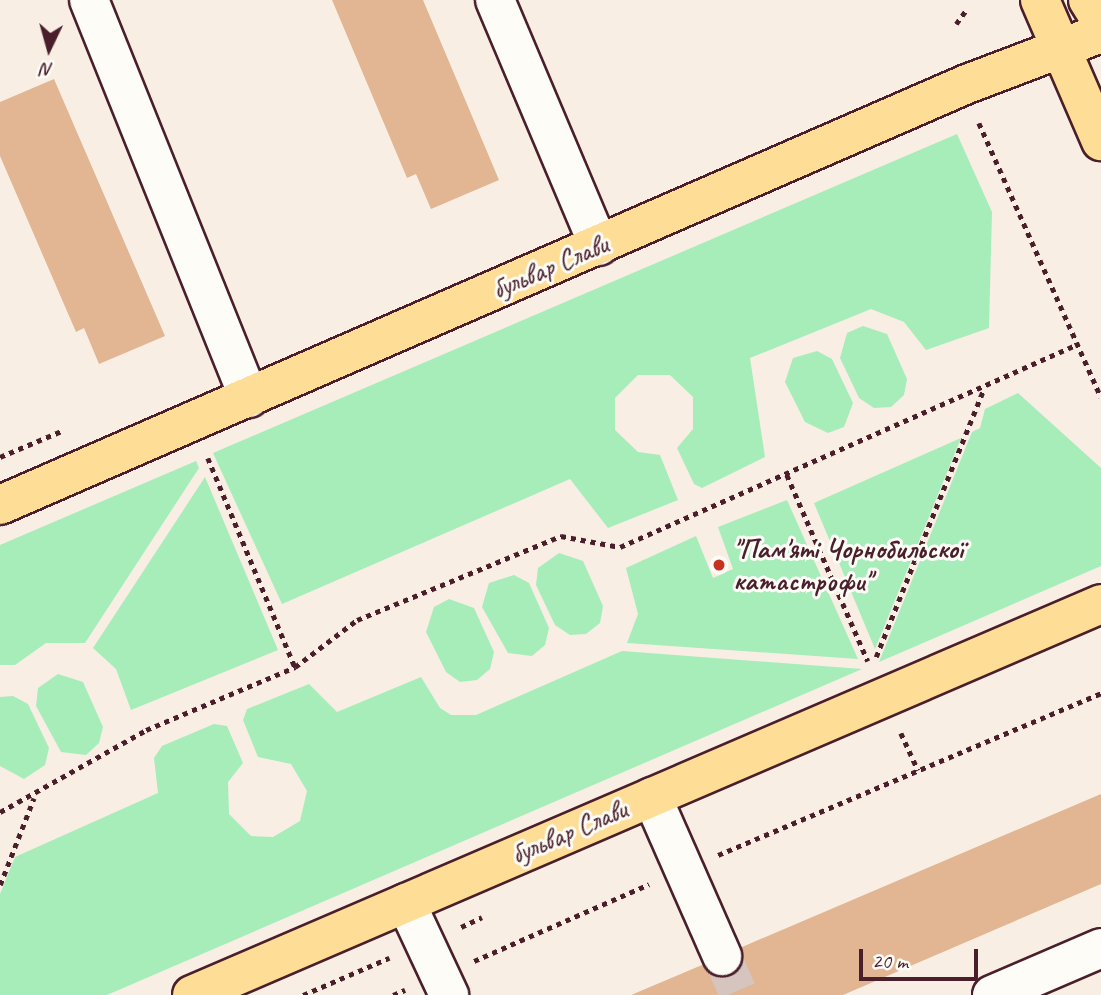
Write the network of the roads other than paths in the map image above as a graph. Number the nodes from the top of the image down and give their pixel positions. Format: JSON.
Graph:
{"nodes":[{"id":1,"x":89,"y":0,"type":"edge"},
{"id":2,"x":495,"y":0,"type":"edge"},
{"id":3,"x":1040,"y":0,"type":"edge"},
{"id":4,"x":1088,"y":0,"type":"edge"},
{"id":5,"x":1101,"y":21,"type":"edge"},
{"id":6,"x":1101,"y":33,"type":"edge"},
{"id":7,"x":1061,"y":49,"type":"junction"},
{"id":8,"x":1101,"y":141,"type":"edge"},
{"id":9,"x":599,"y":246,"type":"junction"},
{"id":10,"x":249,"y":398,"type":"junction"},
{"id":11,"x":0,"y":505,"type":"edge"},
{"id":12,"x":1101,"y":604,"type":"edge"},
{"id":13,"x":652,"y":797,"type":"junction"},
{"id":14,"x":406,"y":903,"type":"junction"},
{"id":15,"x":1101,"y":948,"type":"edge"},
{"id":16,"x":722,"y":956,"type":"tunnel mouth"},
{"id":17,"x":445,"y":985,"type":"edge"},
{"id":18,"x":192,"y":995,"type":"edge"},
{"id":19,"x":992,"y":995,"type":"edge"}],
"edges":[{"from":1,"to":10,"type":"lane"},
{"from":2,"to":9,"type":"lane"},
{"from":3,"to":7,"type":"main road"},
{"from":4,"to":5,"type":"main road"},
{"from":6,"to":7,"type":"main road","name":"бульвар Слави"},
{"from":7,"to":8,"type":"main road"},
{"from":7,"to":9,"type":"main road","name":"бульвар Слави"},
{"from":9,"to":10,"type":"main road","name":"бульвар Слави"},
{"from":10,"to":11,"type":"main road","name":"бульвар Слави"},
{"from":12,"to":13,"type":"main road","name":"бульвар Слави"},
{"from":13,"to":14,"type":"main road","name":"бульвар Слави"},
{"from":13,"to":16,"type":"lane"},
{"from":14,"to":17,"type":"lane"},
{"from":14,"to":18,"type":"main road","name":"бульвар Слави"},
{"from":15,"to":19,"type":"lane"}]}
